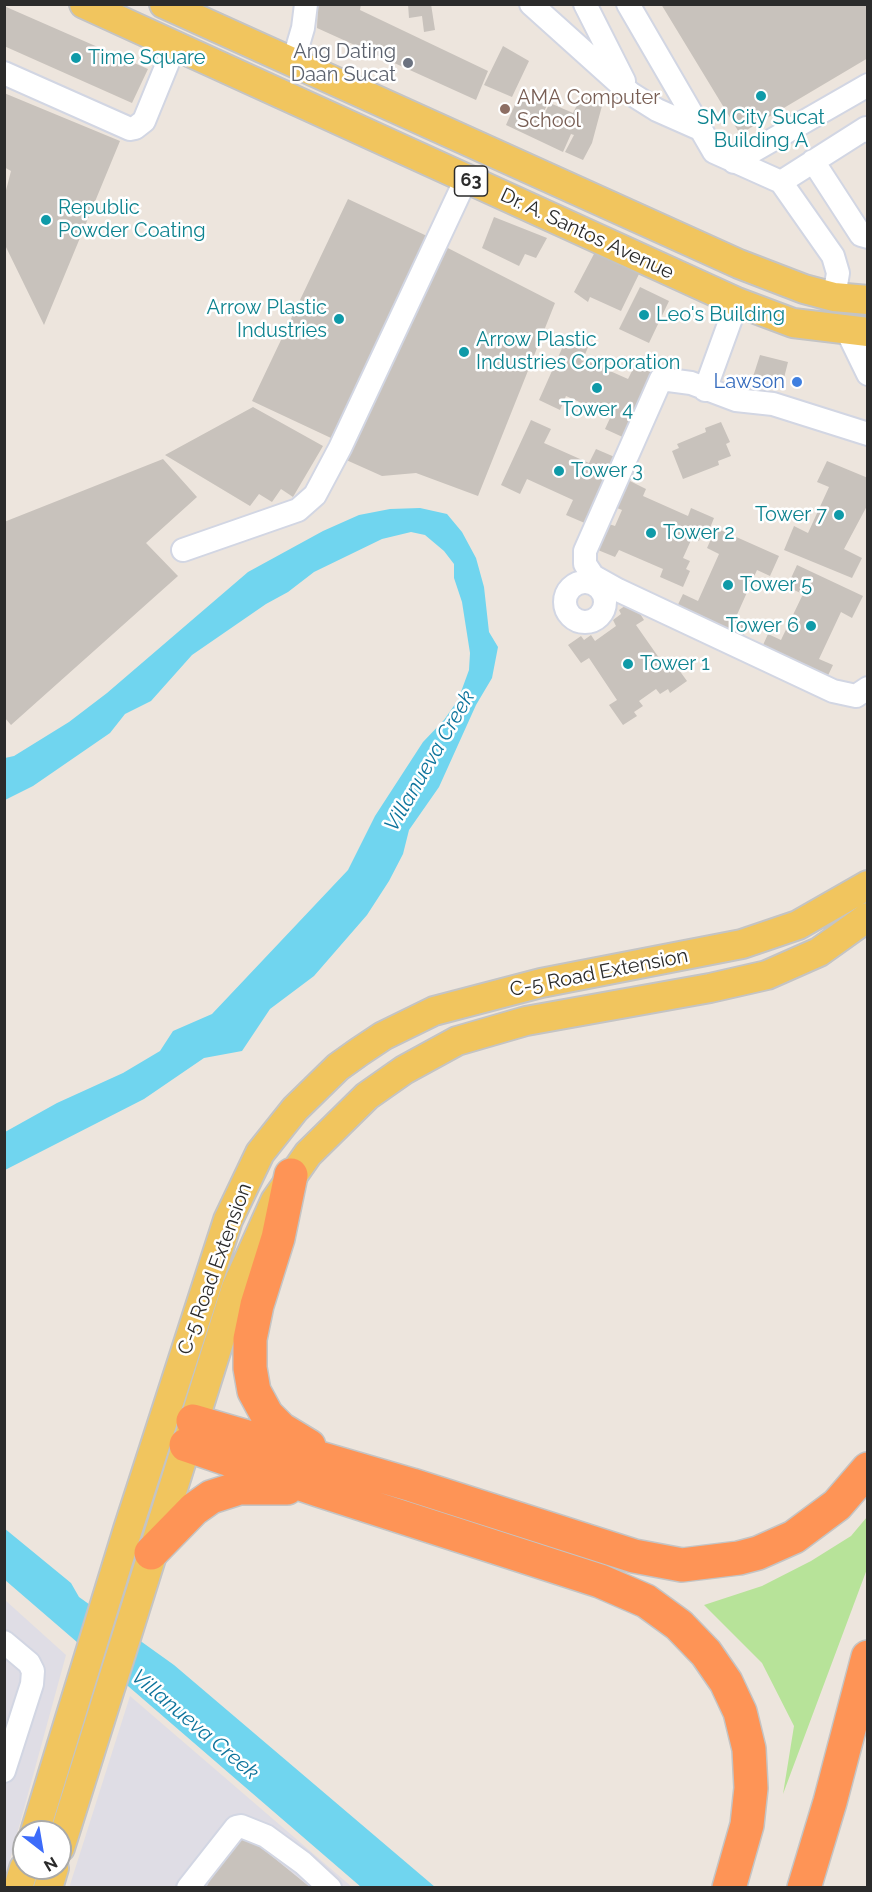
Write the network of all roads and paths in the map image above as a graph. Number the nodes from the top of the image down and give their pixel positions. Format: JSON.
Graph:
{"nodes":[{"id":1,"x":84,"y":4,"type":"edge"},
{"id":2,"x":164,"y":4,"type":"edge"},
{"id":3,"x":306,"y":4,"type":"edge"},
{"id":4,"x":531,"y":4,"type":"edge"},
{"id":5,"x":585,"y":4,"type":"edge"},
{"id":6,"x":628,"y":4,"type":"edge"},
{"id":7,"x":219,"y":29,"type":"junction"},
{"id":8,"x":175,"y":45,"type":"junction"},
{"id":9,"x":203,"y":57,"type":"junction"},
{"id":10,"x":293,"y":62,"type":"junction"},
{"id":11,"x":4,"y":72,"type":"edge"},
{"id":12,"x":867,"y":85,"type":"edge"},
{"id":13,"x":630,"y":93,"type":"junction"},
{"id":14,"x":700,"y":129,"type":"junction"},
{"id":15,"x":867,"y":131,"type":"edge"},
{"id":16,"x":471,"y":141,"type":"junction"},
{"id":17,"x":813,"y":161,"type":"junction"},
{"id":18,"x":734,"y":162,"type":"junction"},
{"id":19,"x":461,"y":176,"type":"junction"},
{"id":20,"x":781,"y":182,"type":"junction"},
{"id":21,"x":867,"y":237,"type":"edge"},
{"id":22,"x":834,"y":297,"type":"junction"},
{"id":23,"x":867,"y":299,"type":"edge"},
{"id":24,"x":737,"y":302,"type":"junction"},
{"id":25,"x":862,"y":332,"type":"edge"},
{"id":26,"x":867,"y":374,"type":"edge"},
{"id":27,"x":705,"y":390,"type":"junction"},
{"id":28,"x":867,"y":434,"type":"edge"},
{"id":29,"x":183,"y":549,"type":"dead end"},
{"id":30,"x":867,"y":688,"type":"edge"},
{"id":31,"x":867,"y":885,"type":"edge"},
{"id":32,"x":867,"y":916,"type":"edge"},
{"id":33,"x":867,"y":933,"type":"edge"},
{"id":34,"x":834,"y":943,"type":"junction"},
{"id":35,"x":291,"y":1175,"type":"junction"},
{"id":36,"x":190,"y":1433,"type":"junction"},
{"id":37,"x":353,"y":1469,"type":"junction"},
{"id":38,"x":867,"y":1469,"type":"edge"},
{"id":39,"x":318,"y":1490,"type":"junction"},
{"id":40,"x":151,"y":1553,"type":"junction"},
{"id":41,"x":4,"y":1642,"type":"edge"},
{"id":42,"x":867,"y":1657,"type":"edge"},
{"id":43,"x":4,"y":1771,"type":"edge"},
{"id":44,"x":39,"y":1820,"type":"edge"},
{"id":45,"x":69,"y":1820,"type":"edge"},
{"id":46,"x":188,"y":1887,"type":"edge"},
{"id":47,"x":330,"y":1887,"type":"edge"},
{"id":48,"x":729,"y":1887,"type":"edge"},
{"id":49,"x":804,"y":1887,"type":"edge"}],
"edges":[{"from":1,"to":8,"type":"main road","name":"Dr. A. Santos Avenue","number":"63"},
{"from":2,"to":7,"type":"main road","name":"Dr. A. Santos Avenue","number":"63"},
{"from":3,"to":10,"type":"lane"},
{"from":4,"to":13,"type":"lane"},
{"from":5,"to":13,"type":"lane"},
{"from":6,"to":14,"type":"lane"},
{"from":7,"to":9,"type":"main road"},
{"from":7,"to":10,"type":"main road","name":"Dr. A. Santos Avenue","number":"63"},
{"from":8,"to":9,"type":"main road","name":"Dr. A. Santos Avenue","number":"63"},
{"from":8,"to":11,"type":"lane"},
{"from":9,"to":19,"type":"main road","name":"Dr. A. Santos Avenue","number":"63"},
{"from":10,"to":16,"type":"main road","name":"Dr. A. Santos Avenue","number":"63"},
{"from":12,"to":18,"type":"lane"},
{"from":13,"to":14,"type":"lane"},
{"from":14,"to":18,"type":"lane"},
{"from":15,"to":17,"type":"lane"},
{"from":16,"to":19,"type":"main road"},
{"from":16,"to":22,"type":"main road","name":"Dr. A. Santos Avenue","number":"63"},
{"from":17,"to":20,"type":"lane"},
{"from":17,"to":21,"type":"lane"},
{"from":18,"to":20,"type":"lane"},
{"from":19,"to":24,"type":"main road","name":"Dr. A. Santos Avenue","number":"63"},
{"from":19,"to":29,"type":"lane"},
{"from":20,"to":22,"type":"lane"},
{"from":22,"to":23,"type":"main road","name":"Dr. A. Santos Avenue","number":"63"},
{"from":24,"to":25,"type":"main road","name":"Dr. A. Santos Avenue","number":"63"},
{"from":24,"to":27,"type":"lane"},
{"from":25,"to":26,"type":"lane"},
{"from":27,"to":28,"type":"lane"},
{"from":27,"to":30,"type":"lane"},
{"from":31,"to":44,"type":"main road","name":"C-5 Road Extension"},
{"from":32,"to":34,"type":"main road","name":"C-5 Road Extension"},
{"from":33,"to":34,"type":"main road"},
{"from":34,"to":35,"type":"main road","name":"C-5 Road Extension"},
{"from":35,"to":36,"type":"main road","name":"C-5 Road Extension"},
{"from":35,"to":37,"type":"highway"},
{"from":36,"to":37,"type":"highway"},
{"from":36,"to":39,"type":"highway"},
{"from":36,"to":40,"type":"main road","name":"C-5 Road Extension"},
{"from":37,"to":38,"type":"highway"},
{"from":39,"to":40,"type":"highway"},
{"from":39,"to":48,"type":"highway"},
{"from":40,"to":45,"type":"main road","name":"C-5 Road Extension"},
{"from":41,"to":43,"type":"lane"},
{"from":42,"to":49,"type":"highway"},
{"from":46,"to":47,"type":"lane"}]}
